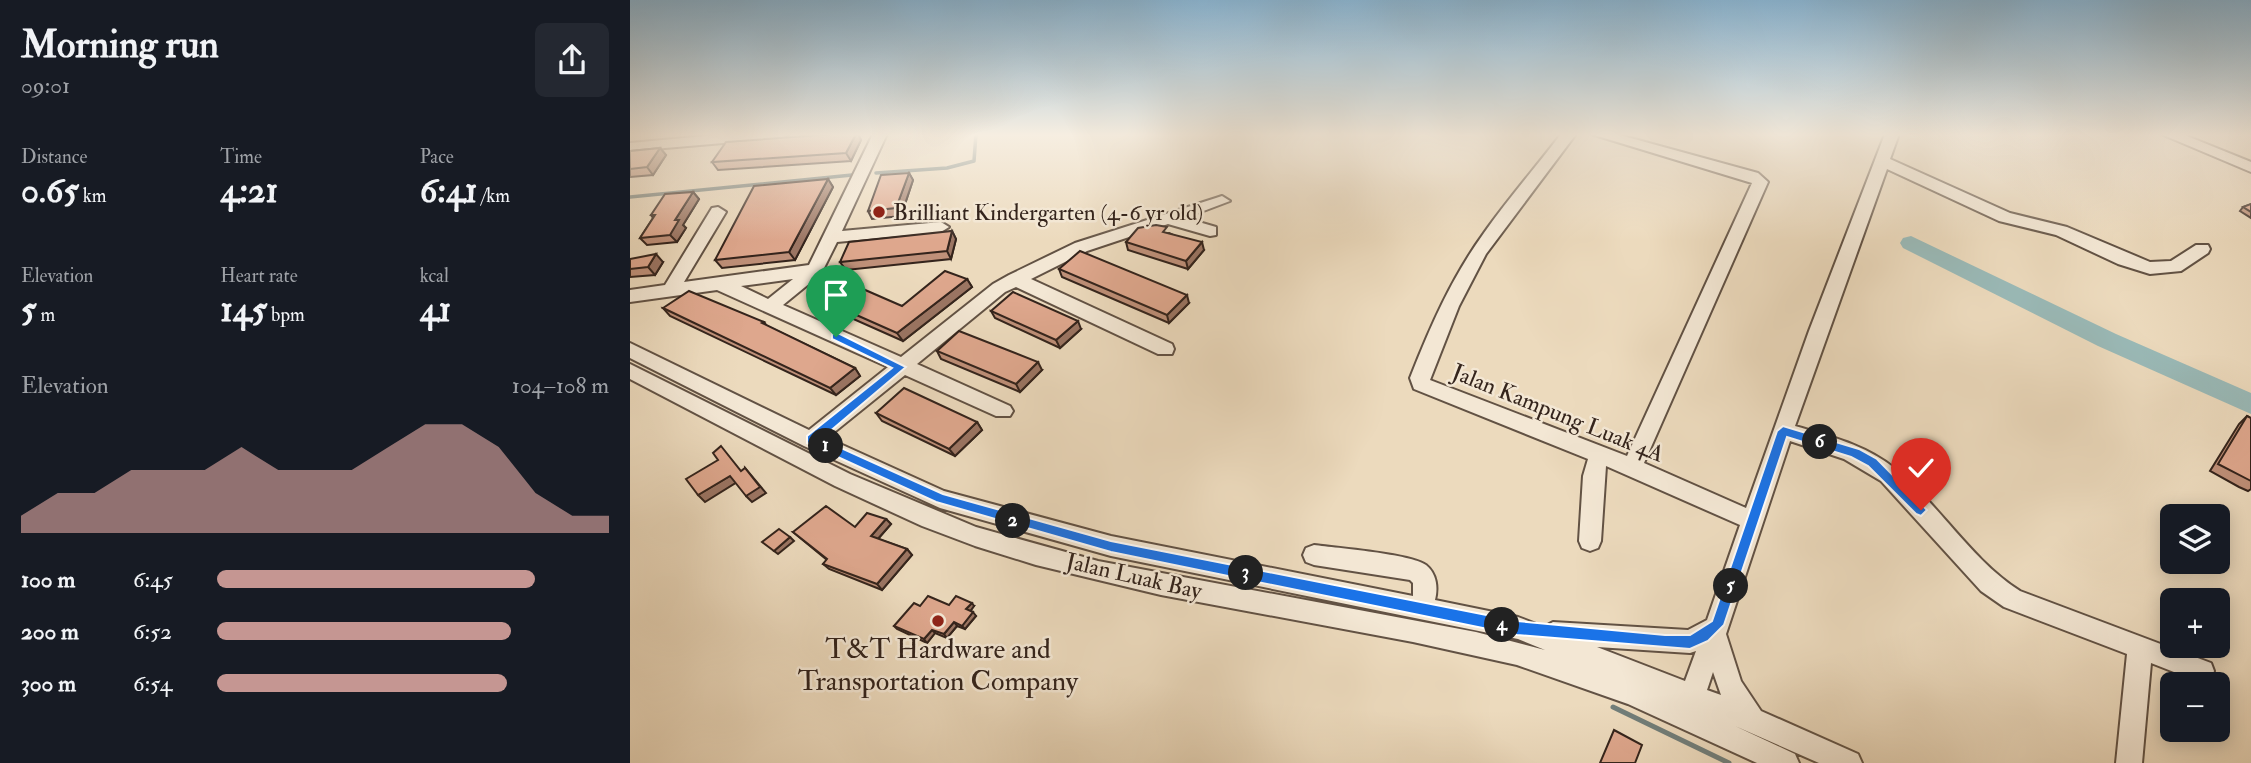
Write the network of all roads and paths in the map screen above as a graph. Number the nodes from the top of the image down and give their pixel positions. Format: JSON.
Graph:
{"nodes":[{"id":1,"x":863,"y":170,"type":"edge"},
{"id":2,"x":1542,"y":170,"type":"edge"},
{"id":3,"x":1729,"y":170,"type":"edge"},
{"id":4,"x":1879,"y":170,"type":"edge"},
{"id":5,"x":1901,"y":170,"type":"edge"},
{"id":6,"x":1222,"y":201,"type":"dead end"},
{"id":7,"x":718,"y":212,"type":"dead end"},
{"id":8,"x":1166,"y":218,"type":"junction"},
{"id":9,"x":942,"y":227,"type":"dead end"},
{"id":10,"x":1210,"y":231,"type":"dead end"},
{"id":11,"x":831,"y":237,"type":"junction"},
{"id":12,"x":2202,"y":248,"type":"dead end"},
{"id":13,"x":815,"y":270,"type":"junction"},
{"id":14,"x":1015,"y":279,"type":"junction"},
{"id":15,"x":722,"y":285,"type":"junction"},
{"id":16,"x":671,"y":290,"type":"junction"},
{"id":17,"x":630,"y":296,"type":"edge"},
{"id":18,"x":771,"y":306,"type":"junction"},
{"id":19,"x":1165,"y":349,"type":"dead end"},
{"id":20,"x":630,"y":350,"type":"edge"},
{"id":21,"x":900,"y":367,"type":"junction"},
{"id":22,"x":630,"y":371,"type":"edge"},
{"id":23,"x":1003,"y":411,"type":"dead end"},
{"id":24,"x":1783,"y":431,"type":"junction"},
{"id":25,"x":811,"y":440,"type":"junction"},
{"id":26,"x":1600,"y":455,"type":"junction"},
{"id":27,"x":1632,"y":467,"type":"junction"},
{"id":28,"x":1753,"y":521,"type":"junction"},
{"id":29,"x":1590,"y":541,"type":"dead end"},
{"id":30,"x":1314,"y":555,"type":"dead end"},
{"id":31,"x":1422,"y":608,"type":"junction"},
{"id":32,"x":1517,"y":628,"type":"junction"},
{"id":33,"x":1716,"y":630,"type":"junction"},
{"id":34,"x":2140,"y":648,"type":"junction"},
{"id":35,"x":2202,"y":671,"type":"dead end"},
{"id":36,"x":1692,"y":698,"type":"junction"},
{"id":37,"x":1663,"y":706,"type":"junction"},
{"id":38,"x":1753,"y":720,"type":"junction"},
{"id":39,"x":1706,"y":726,"type":"junction"},
{"id":40,"x":1786,"y":763,"type":"edge"},
{"id":41,"x":1849,"y":763,"type":"edge"},
{"id":42,"x":2129,"y":763,"type":"edge"}],
"edges":[{"from":1,"to":11,"type":"street"},
{"from":2,"to":26,"type":"street","name":"Jalan Kampung Luak 4A"},
{"from":3,"to":27,"type":"street"},
{"from":4,"to":24,"type":"street"},
{"from":5,"to":12,"type":"street"},
{"from":6,"to":8,"type":"street"},
{"from":7,"to":16,"type":"street"},
{"from":8,"to":10,"type":"street"},
{"from":8,"to":14,"type":"street"},
{"from":9,"to":11,"type":"street"},
{"from":11,"to":13,"type":"street"},
{"from":13,"to":15,"type":"street"},
{"from":13,"to":18,"type":"street"},
{"from":14,"to":19,"type":"street"},
{"from":14,"to":21,"type":"street"},
{"from":15,"to":16,"type":"street"},
{"from":15,"to":18,"type":"street"},
{"from":16,"to":17,"type":"street"},
{"from":18,"to":21,"type":"street"},
{"from":20,"to":25,"type":"street","name":"Jalan Luak Bay"},
{"from":21,"to":23,"type":"street"},
{"from":21,"to":25,"type":"street"},
{"from":22,"to":37,"type":"street","name":"Jalan Luak Bay"},
{"from":24,"to":28,"type":"street"},
{"from":24,"to":34,"type":"street"},
{"from":25,"to":31,"type":"street","name":"Jalan Luak Bay"},
{"from":26,"to":27,"type":"street","name":"Jalan Kampung Luak 4A"},
{"from":26,"to":29,"type":"street"},
{"from":27,"to":28,"type":"street","name":"Jalan Kampung Luak 4A"},
{"from":28,"to":33,"type":"street"},
{"from":30,"to":31,"type":"street"},
{"from":31,"to":32,"type":"street","name":"Jalan Luak Bay"},
{"from":32,"to":33,"type":"street"},
{"from":32,"to":36,"type":"street","name":"Jalan Luak Bay"},
{"from":33,"to":36,"type":"street"},
{"from":33,"to":38,"type":"street"},
{"from":34,"to":35,"type":"street"},
{"from":34,"to":42,"type":"street"},
{"from":36,"to":37,"type":"street"},
{"from":36,"to":38,"type":"street","name":"Jalan Luak Bay"},
{"from":36,"to":39,"type":"street"},
{"from":37,"to":39,"type":"street","name":"Jalan Luak Bay"},
{"from":38,"to":41,"type":"street"},
{"from":39,"to":40,"type":"street"}]}
